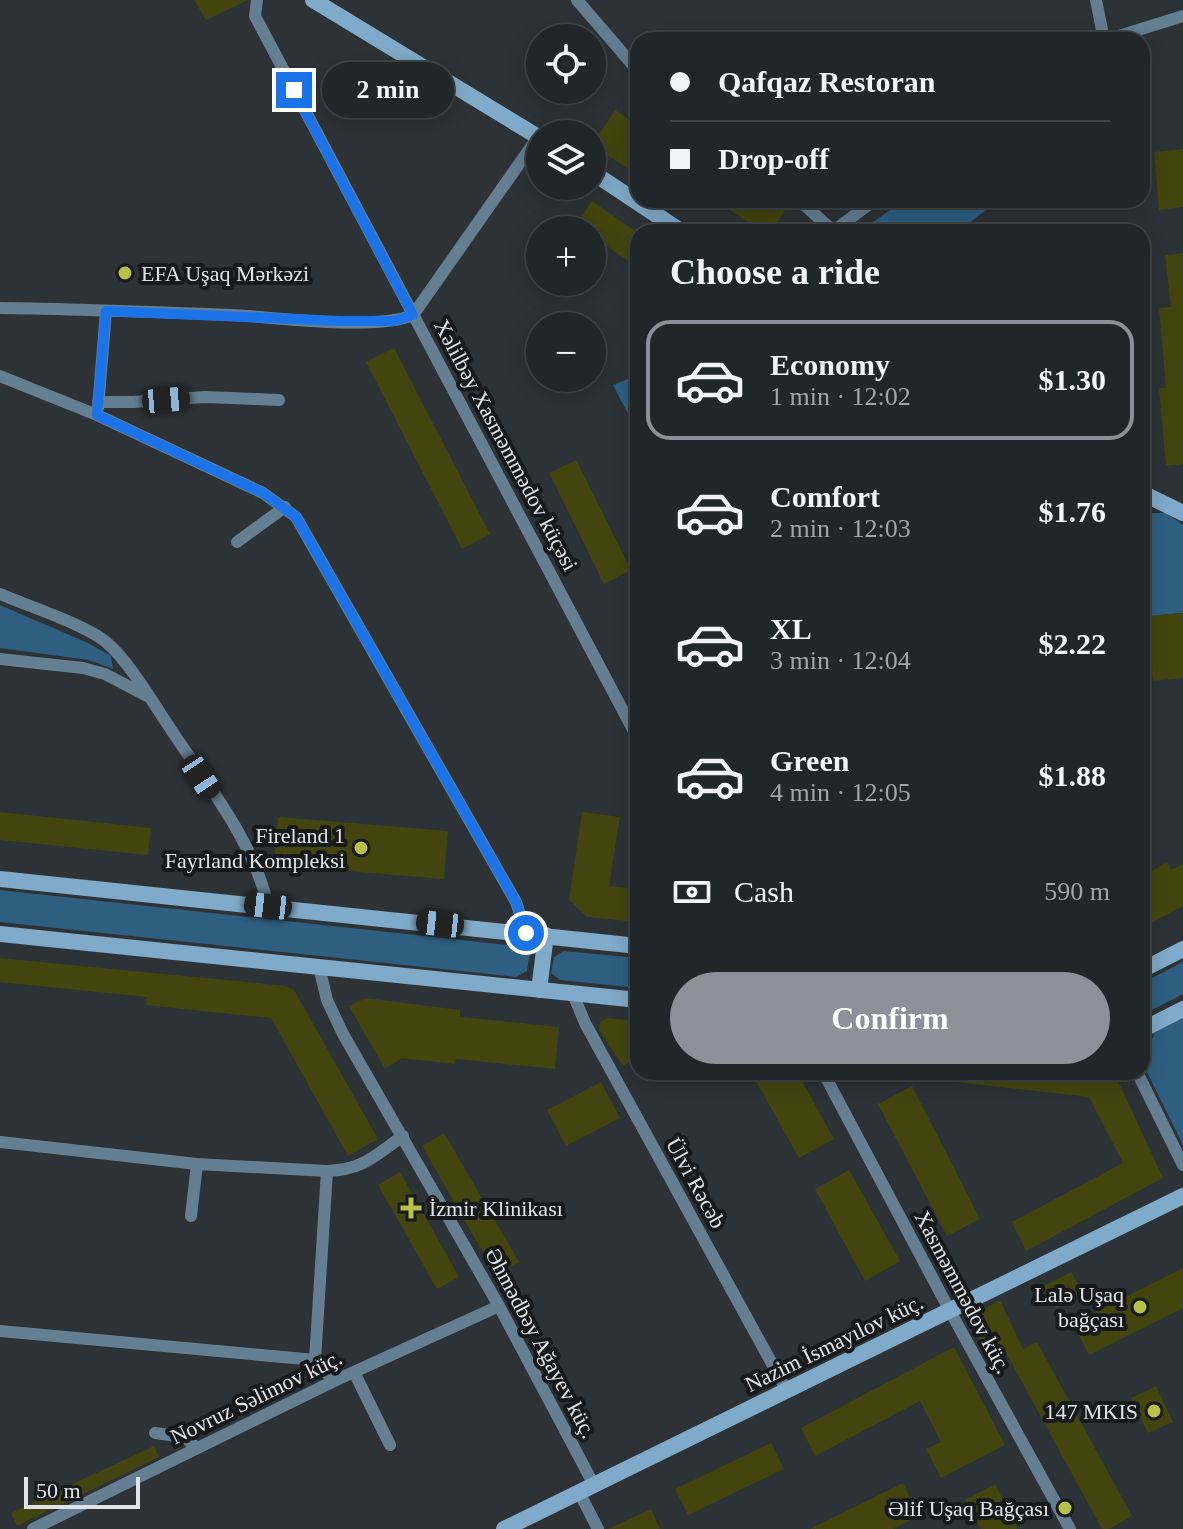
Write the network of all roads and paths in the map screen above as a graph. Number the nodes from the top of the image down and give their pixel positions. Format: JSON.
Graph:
{"nodes":[{"id":1,"x":257,"y":0,"type":"edge"},
{"id":2,"x":313,"y":0,"type":"edge"},
{"id":3,"x":577,"y":0,"type":"edge"},
{"id":4,"x":1096,"y":0,"type":"edge"},
{"id":5,"x":1183,"y":16,"type":"edge"},
{"id":6,"x":1103,"y":32,"type":"edge"},
{"id":7,"x":1131,"y":32,"type":"edge"},
{"id":8,"x":630,"y":62,"type":"edge"},
{"id":9,"x":526,"y":129,"type":"edge"},
{"id":10,"x":526,"y":155,"type":"edge"},
{"id":11,"x":606,"y":181,"type":"edge"},
{"id":12,"x":630,"y":197,"type":"edge"},
{"id":13,"x":646,"y":208,"type":"edge"},
{"id":14,"x":807,"y":208,"type":"edge"},
{"id":15,"x":864,"y":208,"type":"edge"},
{"id":16,"x":670,"y":224,"type":"edge"},
{"id":17,"x":824,"y":224,"type":"edge"},
{"id":18,"x":843,"y":224,"type":"edge"},
{"id":19,"x":0,"y":308,"type":"edge"},
{"id":20,"x":106,"y":311,"type":"junction"},
{"id":21,"x":413,"y":315,"type":"junction"},
{"id":22,"x":0,"y":376,"type":"edge"},
{"id":23,"x":279,"y":400,"type":"dead end"},
{"id":24,"x":98,"y":408,"type":"junction"},
{"id":25,"x":1150,"y":497,"type":"edge"},
{"id":26,"x":285,"y":507,"type":"junction"},
{"id":27,"x":1183,"y":513,"type":"edge"},
{"id":28,"x":237,"y":542,"type":"dead end"},
{"id":29,"x":0,"y":594,"type":"edge"},
{"id":30,"x":0,"y":659,"type":"edge"},
{"id":31,"x":149,"y":698,"type":"junction"},
{"id":32,"x":630,"y":724,"type":"edge"},
{"id":33,"x":0,"y":879,"type":"edge"},
{"id":34,"x":268,"y":906,"type":"junction"},
{"id":35,"x":526,"y":933,"type":"junction"},
{"id":36,"x":0,"y":934,"type":"edge"},
{"id":37,"x":546,"y":935,"type":"junction"},
{"id":38,"x":630,"y":945,"type":"edge"},
{"id":39,"x":1183,"y":949,"type":"edge"},
{"id":40,"x":1150,"y":966,"type":"edge"},
{"id":41,"x":319,"y":967,"type":"junction"},
{"id":42,"x":539,"y":990,"type":"junction"},
{"id":43,"x":573,"y":994,"type":"junction"},
{"id":44,"x":630,"y":999,"type":"edge"},
{"id":45,"x":1183,"y":1009,"type":"edge"},
{"id":46,"x":1150,"y":1026,"type":"edge"},
{"id":47,"x":827,"y":1080,"type":"edge"},
{"id":48,"x":1141,"y":1080,"type":"edge"},
{"id":49,"x":403,"y":1136,"type":"junction"},
{"id":50,"x":0,"y":1142,"type":"edge"},
{"id":51,"x":197,"y":1164,"type":"junction"},
{"id":52,"x":1183,"y":1165,"type":"edge"},
{"id":53,"x":327,"y":1171,"type":"junction"},
{"id":54,"x":1183,"y":1196,"type":"edge"},
{"id":55,"x":191,"y":1216,"type":"dead end"},
{"id":56,"x":499,"y":1306,"type":"junction"},
{"id":57,"x":950,"y":1311,"type":"junction"},
{"id":58,"x":0,"y":1331,"type":"edge"},
{"id":59,"x":315,"y":1360,"type":"junction"},
{"id":60,"x":354,"y":1372,"type":"junction"},
{"id":61,"x":334,"y":1381,"type":"junction"},
{"id":62,"x":787,"y":1391,"type":"junction"},
{"id":63,"x":155,"y":1433,"type":"dead end"},
{"id":64,"x":390,"y":1445,"type":"dead end"},
{"id":65,"x":197,"y":1448,"type":"junction"},
{"id":66,"x":587,"y":1488,"type":"junction"},
{"id":67,"x":33,"y":1529,"type":"edge"},
{"id":68,"x":504,"y":1529,"type":"edge"},
{"id":69,"x":598,"y":1529,"type":"edge"},
{"id":70,"x":1070,"y":1529,"type":"edge"}],
"edges":[{"from":1,"to":21,"type":"street","name":"Xəlilbəy Xasməmmədov küçəsi"},
{"from":2,"to":9,"type":"main road"},
{"from":3,"to":8,"type":"street"},
{"from":4,"to":6,"type":"street"},
{"from":5,"to":7,"type":"street"},
{"from":10,"to":21,"type":"street"},
{"from":11,"to":12,"type":"main road"},
{"from":13,"to":16,"type":"main road"},
{"from":14,"to":17,"type":"street"},
{"from":15,"to":18,"type":"street"},
{"from":19,"to":20,"type":"street"},
{"from":20,"to":21,"type":"street"},
{"from":20,"to":24,"type":"street"},
{"from":21,"to":32,"type":"street","name":"Xəlilbəy Xasməmmədov küçəsi"},
{"from":22,"to":24,"type":"street"},
{"from":23,"to":24,"type":"street"},
{"from":24,"to":26,"type":"street"},
{"from":25,"to":27,"type":"main road"},
{"from":26,"to":28,"type":"street"},
{"from":26,"to":35,"type":"street"},
{"from":29,"to":31,"type":"street"},
{"from":30,"to":31,"type":"street"},
{"from":31,"to":34,"type":"street"},
{"from":33,"to":34,"type":"main road"},
{"from":34,"to":35,"type":"main road"},
{"from":35,"to":37,"type":"main road"},
{"from":36,"to":41,"type":"main road"},
{"from":37,"to":38,"type":"main road"},
{"from":37,"to":42,"type":"main road"},
{"from":39,"to":40,"type":"main road"},
{"from":41,"to":42,"type":"main road"},
{"from":41,"to":49,"type":"street","name":"Əhmədbəy Ağayev küç."},
{"from":42,"to":43,"type":"main road"},
{"from":43,"to":44,"type":"main road"},
{"from":43,"to":62,"type":"street","name":"Ülvi Rəcəb"},
{"from":45,"to":46,"type":"main road"},
{"from":47,"to":57,"type":"street","name":"Xasməmmədov küç."},
{"from":48,"to":52,"type":"street"},
{"from":49,"to":53,"type":"street"},
{"from":49,"to":56,"type":"street","name":"Əhmədbəy Ağayev küç."},
{"from":50,"to":51,"type":"street"},
{"from":51,"to":53,"type":"street"},
{"from":51,"to":55,"type":"street"},
{"from":53,"to":59,"type":"street"},
{"from":54,"to":57,"type":"main road","name":"Nazim İsmayılov küç."},
{"from":56,"to":60,"type":"street","name":"Novruz Səlimov küç."},
{"from":56,"to":66,"type":"street","name":"Əhmədbəy Ağayev küç."},
{"from":57,"to":62,"type":"main road","name":"Nazim İsmayılov küç."},
{"from":57,"to":70,"type":"street","name":"Xasməmmədov küç."},
{"from":58,"to":59,"type":"street"},
{"from":59,"to":61,"type":"street"},
{"from":60,"to":61,"type":"street","name":"Novruz Səlimov küç."},
{"from":60,"to":64,"type":"street"},
{"from":61,"to":65,"type":"street","name":"Novruz Səlimov küç."},
{"from":62,"to":66,"type":"main road","name":"Nazim İsmayılov küç."},
{"from":63,"to":65,"type":"street"},
{"from":65,"to":67,"type":"street","name":"Novruz Səlimov küç."},
{"from":66,"to":68,"type":"main road","name":"Nazim İsmayılov küç."},
{"from":66,"to":69,"type":"street","name":"Əhmədbəy Ağayev küç."}]}
